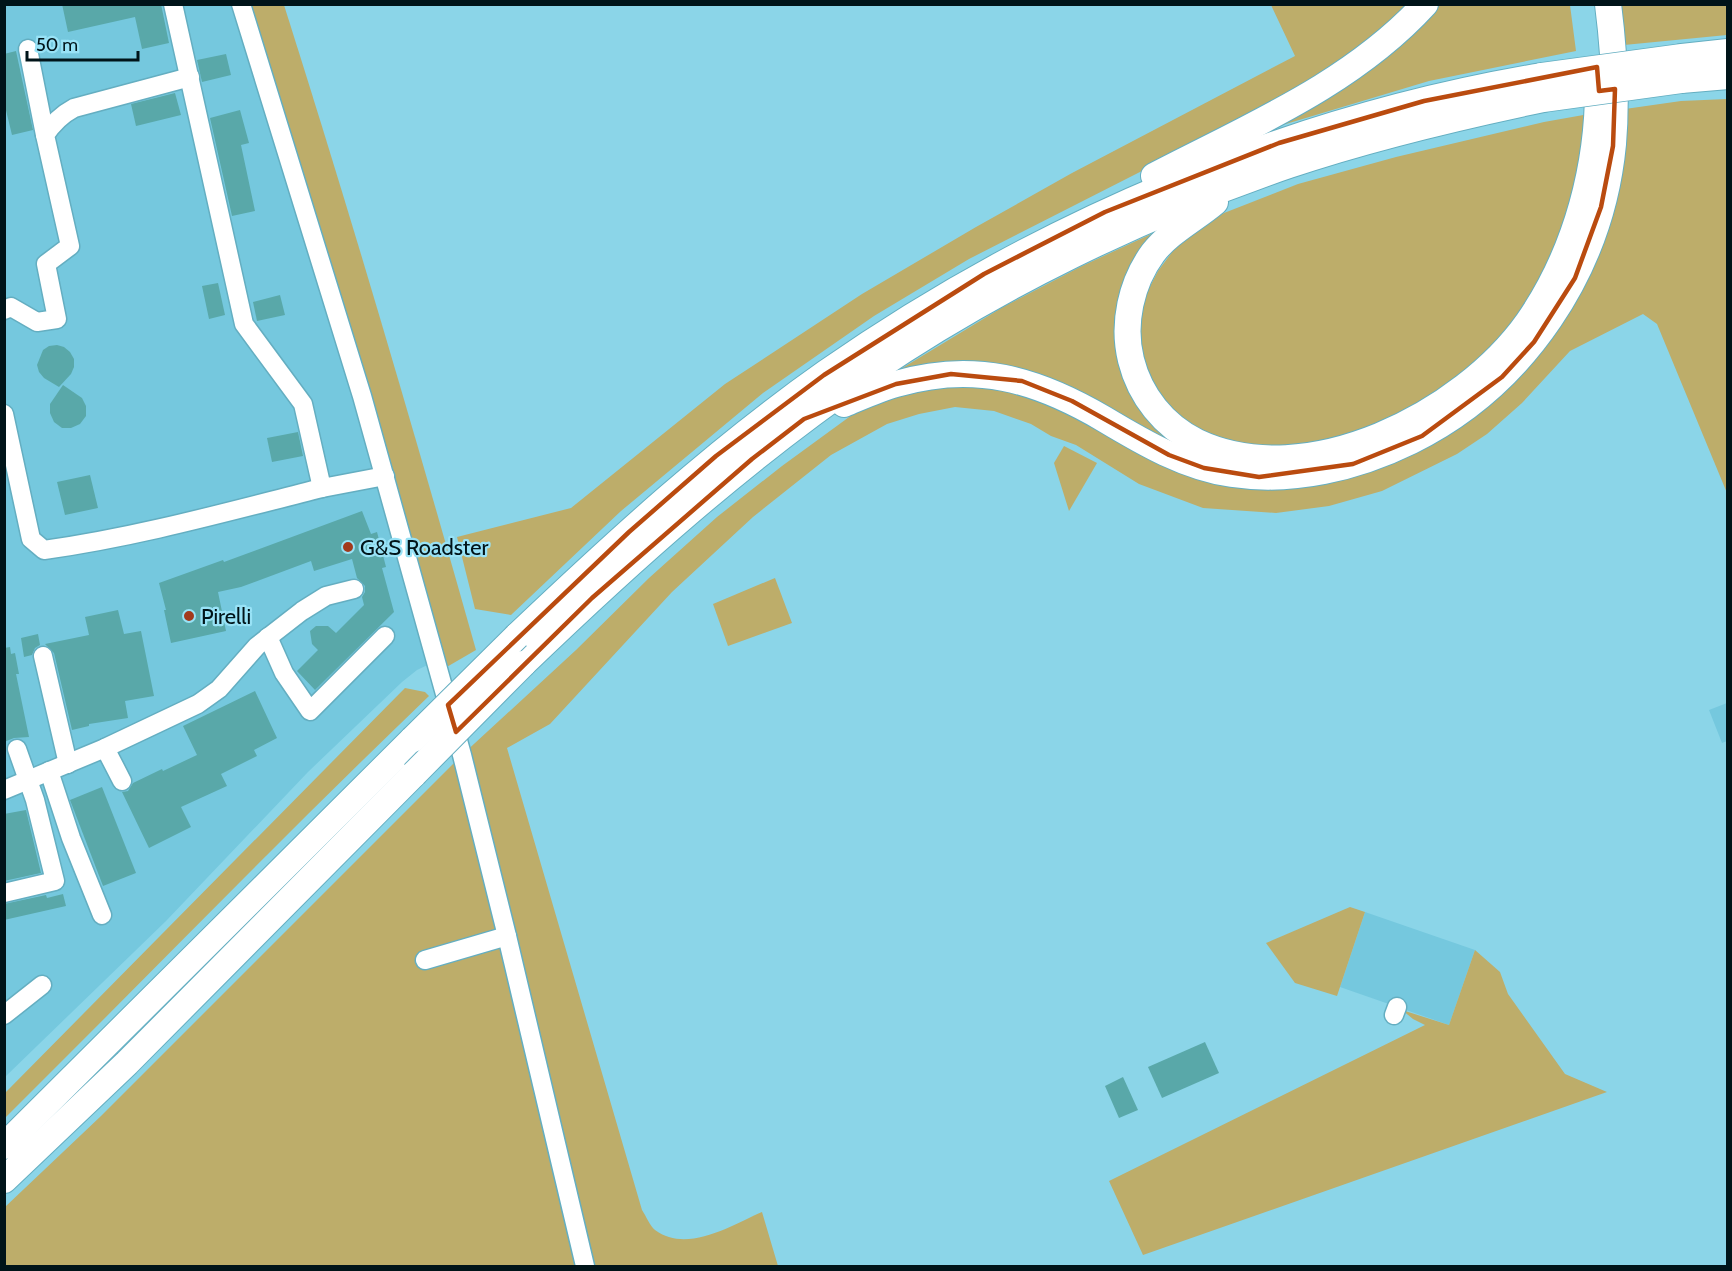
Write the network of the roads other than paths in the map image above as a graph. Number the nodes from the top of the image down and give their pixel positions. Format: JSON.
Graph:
{"nodes":[{"id":1,"x":173,"y":4,"type":"edge"},
{"id":2,"x":1425,"y":4,"type":"edge"},
{"id":3,"x":1590,"y":4,"type":"edge"},
{"id":4,"x":1608,"y":4,"type":"edge"},
{"id":5,"x":241,"y":6,"type":"edge"},
{"id":6,"x":28,"y":49,"type":"dead end"},
{"id":7,"x":1728,"y":52,"type":"edge"},
{"id":8,"x":1681,"y":68,"type":"junction"},
{"id":9,"x":1728,"y":76,"type":"edge"},
{"id":10,"x":190,"y":77,"type":"junction"},
{"id":11,"x":1542,"y":88,"type":"junction"},
{"id":12,"x":45,"y":135,"type":"junction"},
{"id":13,"x":1234,"y":185,"type":"junction"},
{"id":14,"x":1105,"y":212,"type":"junction"},
{"id":15,"x":4,"y":310,"type":"edge"},
{"id":16,"x":4,"y":414,"type":"edge"},
{"id":17,"x":804,"y":419,"type":"junction"},
{"id":18,"x":385,"y":476,"type":"junction"},
{"id":19,"x":322,"y":488,"type":"junction"},
{"id":20,"x":354,"y":589,"type":"dead end"},
{"id":21,"x":385,"y":636,"type":"dead end"},
{"id":22,"x":268,"y":637,"type":"junction"},
{"id":23,"x":43,"y":656,"type":"dead end"},
{"id":24,"x":105,"y":748,"type":"junction"},
{"id":25,"x":17,"y":749,"type":"dead end"},
{"id":26,"x":68,"y":764,"type":"junction"},
{"id":27,"x":50,"y":771,"type":"junction"},
{"id":28,"x":27,"y":781,"type":"junction"},
{"id":29,"x":122,"y":781,"type":"dead end"},
{"id":30,"x":4,"y":790,"type":"edge"},
{"id":31,"x":4,"y":892,"type":"edge"},
{"id":32,"x":102,"y":915,"type":"dead end"},
{"id":33,"x":507,"y":936,"type":"junction"},
{"id":34,"x":425,"y":960,"type":"dead end"},
{"id":35,"x":42,"y":985,"type":"dead end"},
{"id":36,"x":4,"y":1014,"type":"edge"},
{"id":37,"x":4,"y":1146,"type":"edge"},
{"id":38,"x":4,"y":1180,"type":"edge"},
{"id":39,"x":585,"y":1266,"type":"edge"}],
"edges":[{"from":1,"to":10,"type":"street"},
{"from":2,"to":14,"type":"highway"},
{"from":3,"to":13,"type":"highway"},
{"from":4,"to":17,"type":"highway"},
{"from":5,"to":18,"type":"street"},
{"from":6,"to":12,"type":"street"},
{"from":7,"to":8,"type":"highway"},
{"from":8,"to":9,"type":"highway"},
{"from":8,"to":11,"type":"highway","bridge":true},
{"from":10,"to":12,"type":"street"},
{"from":10,"to":19,"type":"street"},
{"from":11,"to":13,"type":"highway"},
{"from":11,"to":14,"type":"highway"},
{"from":12,"to":15,"type":"street"},
{"from":13,"to":17,"type":"highway"},
{"from":14,"to":37,"type":"highway","bridge":true},
{"from":16,"to":19,"type":"street"},
{"from":17,"to":38,"type":"highway","bridge":true},
{"from":18,"to":19,"type":"street"},
{"from":18,"to":33,"type":"street"},
{"from":20,"to":22,"type":"street"},
{"from":21,"to":22,"type":"street"},
{"from":22,"to":24,"type":"street"},
{"from":23,"to":26,"type":"street"},
{"from":24,"to":26,"type":"street"},
{"from":24,"to":29,"type":"street"},
{"from":25,"to":28,"type":"street"},
{"from":26,"to":27,"type":"street"},
{"from":27,"to":28,"type":"street"},
{"from":27,"to":32,"type":"street"},
{"from":28,"to":30,"type":"street"},
{"from":28,"to":31,"type":"street"},
{"from":33,"to":34,"type":"street"},
{"from":33,"to":39,"type":"street"},
{"from":35,"to":36,"type":"street"}]}
